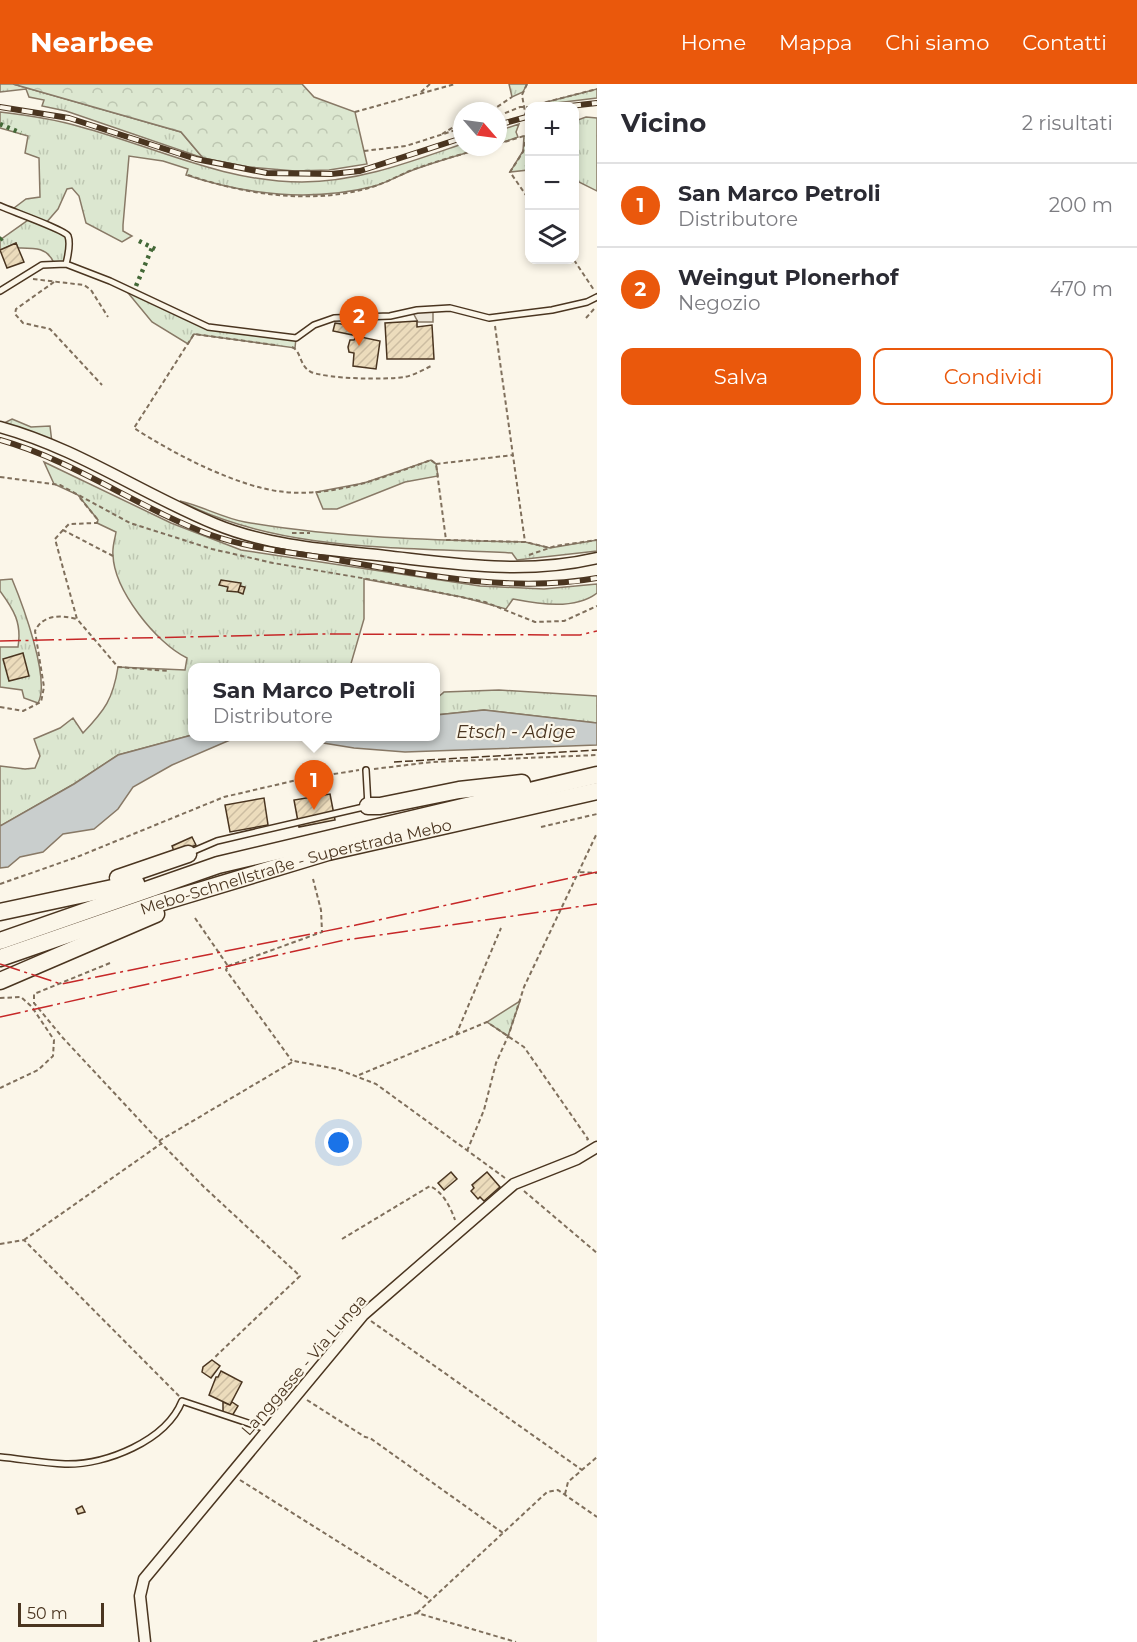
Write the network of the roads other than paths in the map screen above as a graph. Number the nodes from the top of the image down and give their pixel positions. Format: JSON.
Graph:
{"nodes":[{"id":1,"x":0,"y":206,"type":"edge"},
{"id":2,"x":66,"y":264,"type":"junction"},
{"id":3,"x":0,"y":291,"type":"edge"},
{"id":4,"x":597,"y":296,"type":"edge"},
{"id":5,"x":0,"y":427,"type":"edge"},
{"id":6,"x":597,"y":558,"type":"edge"},
{"id":7,"x":366,"y":770,"type":"road end"},
{"id":8,"x":595,"y":781,"type":"edge"},
{"id":9,"x":368,"y":806,"type":"junction"},
{"id":10,"x":188,"y":854,"type":"joint"},
{"id":11,"x":218,"y":865,"type":"junction"},
{"id":12,"x":258,"y":872,"type":"junction"},
{"id":13,"x":0,"y":906,"type":"edge"},
{"id":14,"x":0,"y":912,"type":"edge"},
{"id":15,"x":0,"y":941,"type":"edge"},
{"id":16,"x":0,"y":958,"type":"edge"},
{"id":17,"x":0,"y":981,"type":"edge"},
{"id":18,"x":597,"y":1147,"type":"edge"},
{"id":19,"x":266,"y":1429,"type":"junction"},
{"id":20,"x":0,"y":1457,"type":"edge"},
{"id":21,"x":145,"y":1642,"type":"edge"}],
"edges":[{"from":1,"to":2,"type":"lane"},
{"from":2,"to":3,"type":"lane"},
{"from":2,"to":4,"type":"lane"},
{"from":5,"to":6,"type":"street"},
{"from":7,"to":9,"type":"lane"},
{"from":8,"to":9,"type":"highway"},
{"from":8,"to":11,"type":"highway","name":"Mebo-Schnellstraße - Superstrada Mebo"},
{"from":8,"to":12,"type":"highway","name":"Mebo-Schnellstraße - Superstrada Mebo"},
{"from":9,"to":10,"type":"lane"},
{"from":10,"to":13,"type":"highway"},
{"from":11,"to":14,"type":"highway"},
{"from":11,"to":15,"type":"highway","name":"Mebo-Schnellstraße - Superstrada Mebo"},
{"from":12,"to":16,"type":"highway","name":"Mebo-Schnellstraße - Superstrada Mebo"},
{"from":12,"to":17,"type":"highway"},
{"from":18,"to":19,"type":"street","name":"Langgasse - Via Lunga"},
{"from":19,"to":20,"type":"lane"},
{"from":19,"to":21,"type":"street","name":"Langgasse - Via Lunga"}]}
